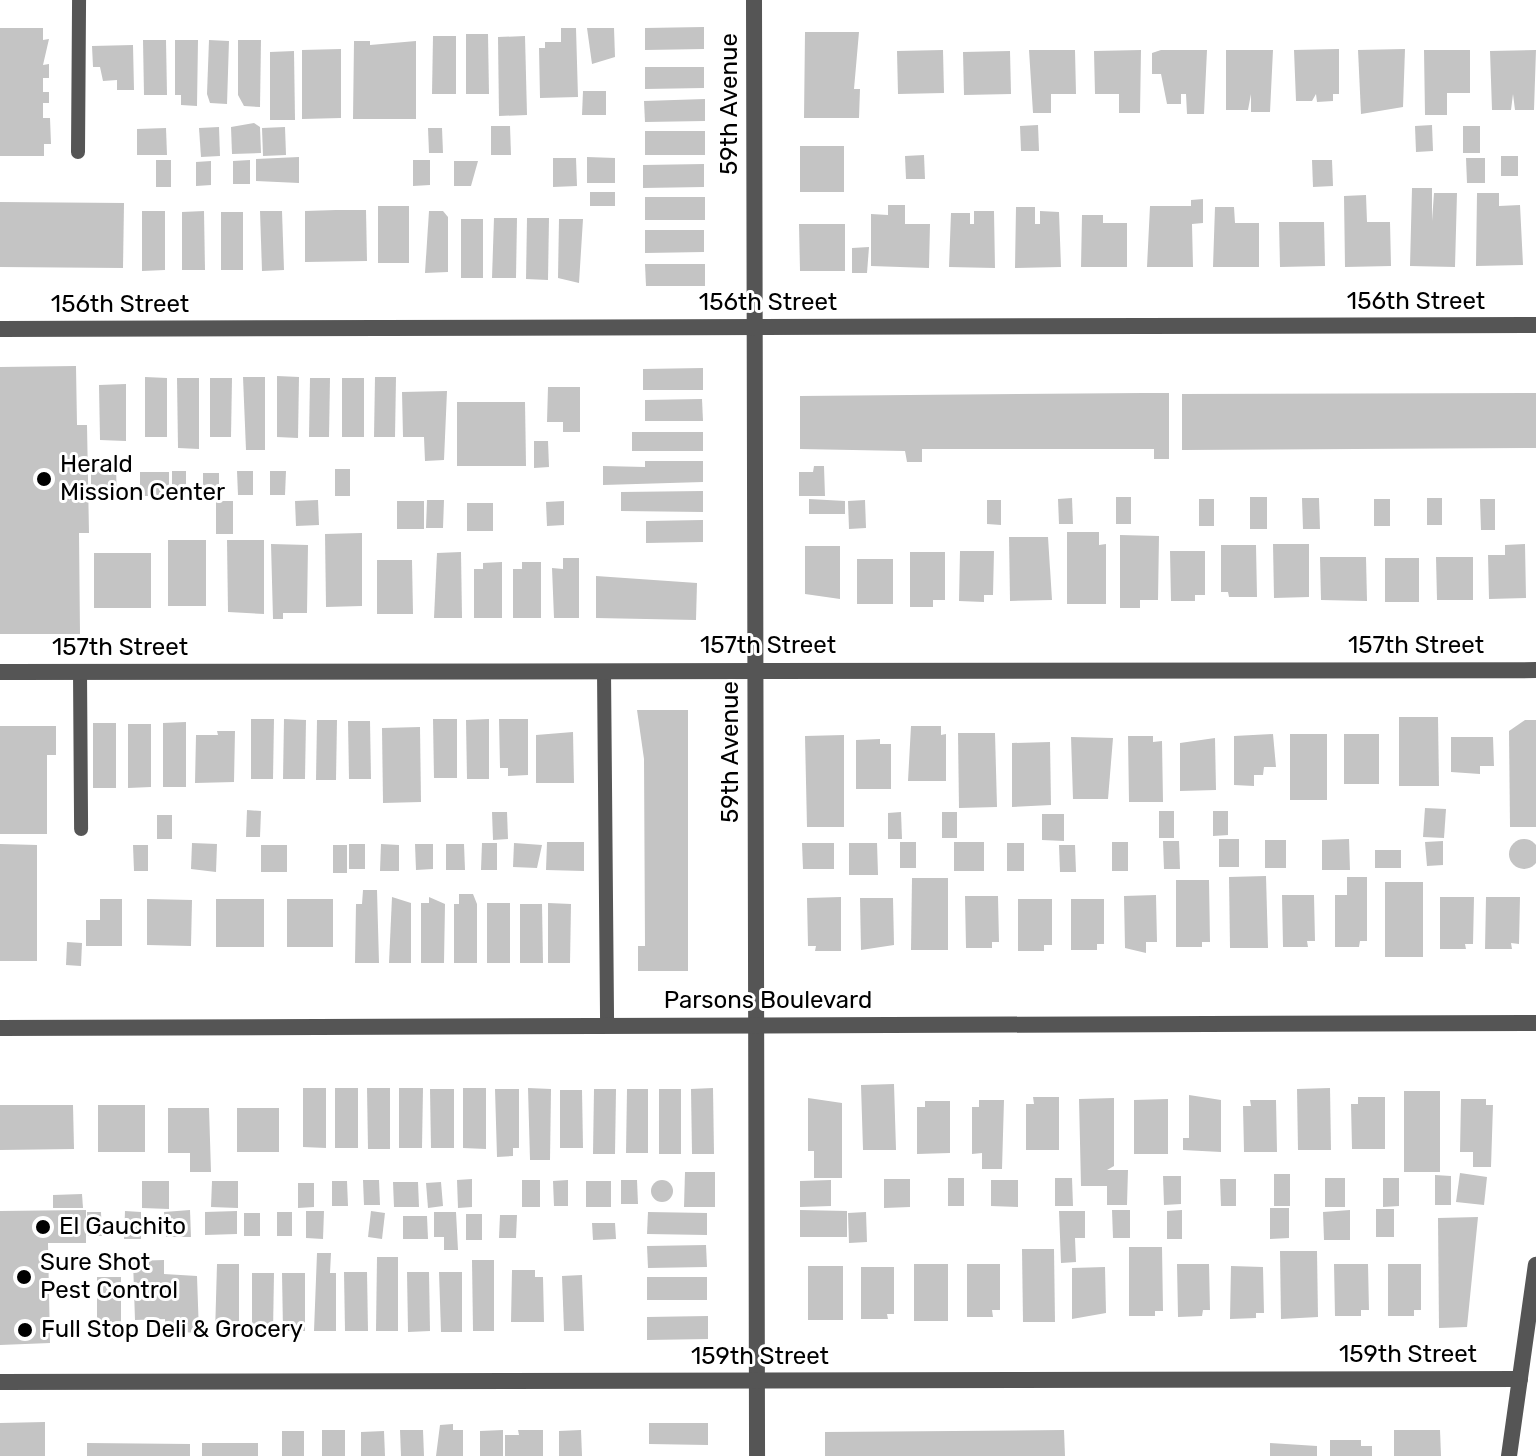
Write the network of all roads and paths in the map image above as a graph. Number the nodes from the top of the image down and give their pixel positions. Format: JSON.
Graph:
{"nodes":[{"id":1,"x":79,"y":0,"type":"edge"},
{"id":2,"x":754,"y":0,"type":"edge"},
{"id":3,"x":78,"y":152,"type":"dead end"},
{"id":4,"x":1536,"y":325,"type":"edge"},
{"id":5,"x":754,"y":327,"type":"junction"},
{"id":6,"x":0,"y":329,"type":"edge"},
{"id":7,"x":755,"y":670,"type":"junction"},
{"id":8,"x":1536,"y":670,"type":"edge"},
{"id":9,"x":604,"y":671,"type":"junction"},
{"id":10,"x":0,"y":672,"type":"edge"},
{"id":11,"x":80,"y":672,"type":"junction"},
{"id":12,"x":81,"y":829,"type":"dead end"},
{"id":13,"x":1536,"y":1023,"type":"edge"},
{"id":14,"x":607,"y":1024,"type":"junction"},
{"id":15,"x":756,"y":1025,"type":"junction"},
{"id":16,"x":0,"y":1028,"type":"edge"},
{"id":17,"x":1536,"y":1265,"type":"edge"},
{"id":18,"x":1520,"y":1379,"type":"junction"},
{"id":19,"x":757,"y":1381,"type":"junction"},
{"id":20,"x":0,"y":1382,"type":"edge"},
{"id":21,"x":757,"y":1456,"type":"edge"},
{"id":22,"x":1509,"y":1456,"type":"edge"}],
"edges":[{"from":1,"to":3,"type":"lane"},
{"from":2,"to":5,"type":"street","name":"59th Avenue"},
{"from":4,"to":5,"type":"street","name":"156th Street"},
{"from":5,"to":6,"type":"street","name":"156th Street"},
{"from":5,"to":7,"type":"street","name":"59th Avenue"},
{"from":7,"to":8,"type":"street","name":"157th Street"},
{"from":7,"to":9,"type":"street","name":"157th Street"},
{"from":7,"to":15,"type":"street","name":"59th Avenue"},
{"from":9,"to":11,"type":"street","name":"157th Street"},
{"from":9,"to":14,"type":"lane"},
{"from":10,"to":11,"type":"street","name":"157th Street"},
{"from":11,"to":12,"type":"lane"},
{"from":13,"to":15,"type":"street","name":"Parsons Boulevard"},
{"from":14,"to":15,"type":"street","name":"Parsons Boulevard"},
{"from":14,"to":16,"type":"street","name":"Parsons Boulevard"},
{"from":15,"to":19,"type":"street","name":"59th Avenue"},
{"from":17,"to":18,"type":"street"},
{"from":18,"to":19,"type":"street","name":"159th Street"},
{"from":18,"to":22,"type":"street"},
{"from":19,"to":20,"type":"street","name":"159th Street"},
{"from":19,"to":21,"type":"street","name":"59th Avenue"}]}
